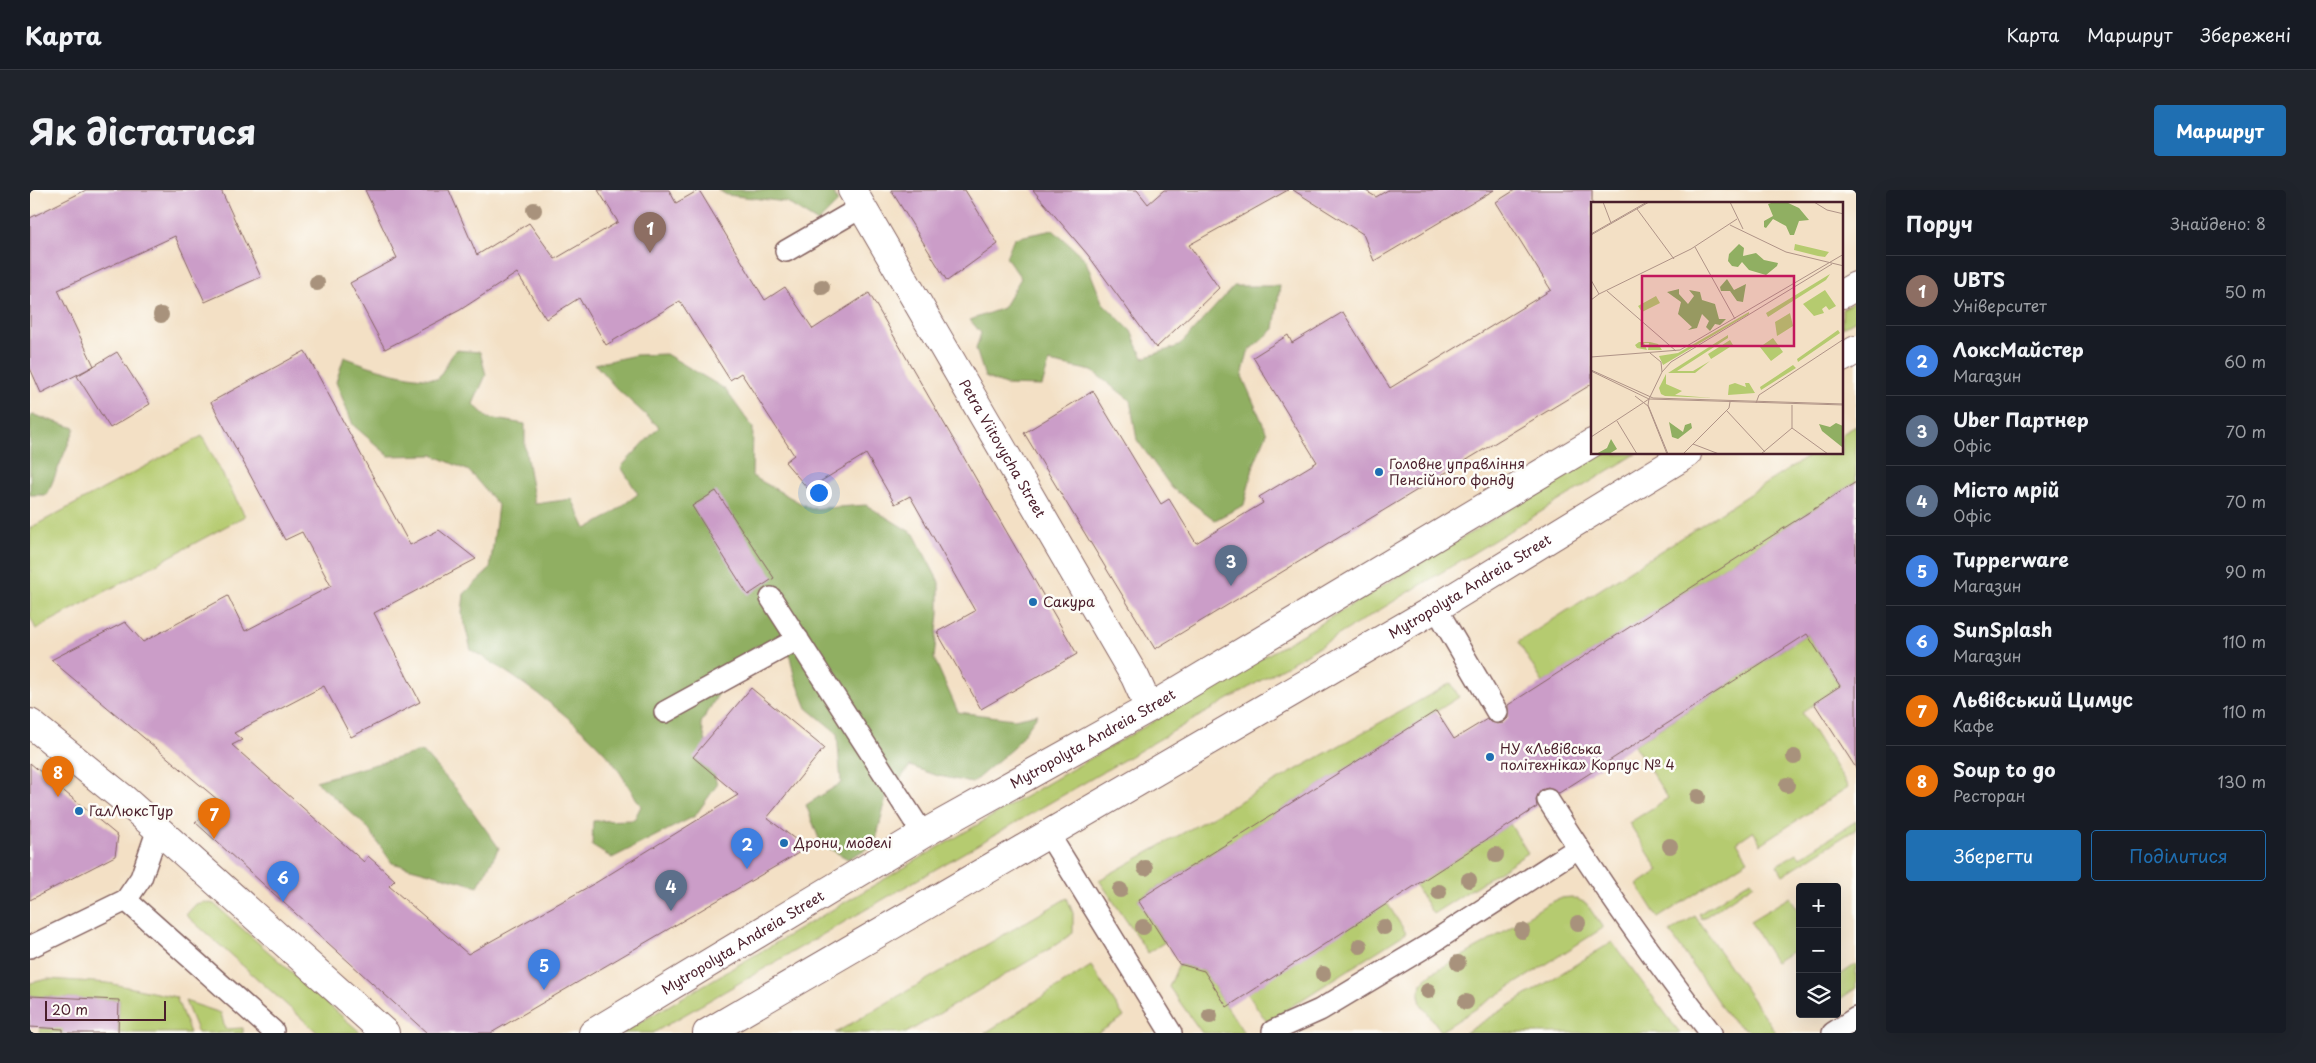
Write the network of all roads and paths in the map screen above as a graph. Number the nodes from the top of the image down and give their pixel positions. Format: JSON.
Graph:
{"nodes":[{"id":1,"x":857,"y":199,"type":"edge"},
{"id":2,"x":786,"y":251,"type":"dead end"},
{"id":3,"x":1856,"y":286,"type":"edge"},
{"id":4,"x":1844,"y":293,"type":"edge"},
{"id":5,"x":1856,"y":350,"type":"edge"},
{"id":6,"x":1844,"y":357,"type":"edge"},
{"id":7,"x":1591,"y":444,"type":"edge"},
{"id":8,"x":1685,"y":455,"type":"edge"},
{"id":9,"x":771,"y":598,"type":"dead end"},
{"id":10,"x":1436,"y":608,"type":"junction"},
{"id":11,"x":798,"y":639,"type":"junction"},
{"id":12,"x":1149,"y":708,"type":"junction"},
{"id":13,"x":665,"y":712,"type":"dead end"},
{"id":14,"x":1497,"y":712,"type":"dead end"},
{"id":15,"x":30,"y":723,"type":"edge"},
{"id":16,"x":1548,"y":800,"type":"dead end"},
{"id":17,"x":158,"y":829,"type":"junction"},
{"id":18,"x":924,"y":834,"type":"junction"},
{"id":19,"x":1049,"y":835,"type":"junction"},
{"id":20,"x":1578,"y":848,"type":"junction"},
{"id":21,"x":126,"y":900,"type":"junction"},
{"id":22,"x":30,"y":947,"type":"edge"},
{"id":23,"x":1856,"y":1018,"type":"edge"},
{"id":24,"x":273,"y":1030,"type":"dead end"},
{"id":25,"x":1273,"y":1031,"type":"dead end"},
{"id":26,"x":385,"y":1033,"type":"edge"},
{"id":27,"x":593,"y":1033,"type":"edge"},
{"id":28,"x":707,"y":1033,"type":"edge"},
{"id":29,"x":1171,"y":1033,"type":"edge"},
{"id":30,"x":1710,"y":1033,"type":"edge"},
{"id":31,"x":1833,"y":1033,"type":"edge"}],
"edges":[{"from":1,"to":2,"type":"lane"},
{"from":1,"to":12,"type":"street","name":"Petra Viitovycha Street"},
{"from":3,"to":4,"type":"street"},
{"from":5,"to":6,"type":"street"},
{"from":7,"to":12,"type":"street","name":"Mytropolyta Andreia Street"},
{"from":8,"to":10,"type":"street","name":"Mytropolyta Andreia Street"},
{"from":9,"to":11,"type":"lane"},
{"from":10,"to":14,"type":"lane"},
{"from":10,"to":19,"type":"street","name":"Mytropolyta Andreia Street"},
{"from":11,"to":13,"type":"lane"},
{"from":11,"to":18,"type":"lane"},
{"from":12,"to":18,"type":"street","name":"Mytropolyta Andreia Street"},
{"from":15,"to":17,"type":"street"},
{"from":16,"to":20,"type":"lane"},
{"from":17,"to":21,"type":"lane"},
{"from":17,"to":26,"type":"street"},
{"from":18,"to":27,"type":"street","name":"Mytropolyta Andreia Street"},
{"from":19,"to":28,"type":"street","name":"Mytropolyta Andreia Street"},
{"from":19,"to":29,"type":"lane"},
{"from":20,"to":25,"type":"lane"},
{"from":20,"to":30,"type":"lane"},
{"from":21,"to":22,"type":"lane"},
{"from":21,"to":24,"type":"lane"},
{"from":23,"to":31,"type":"lane"}]}
